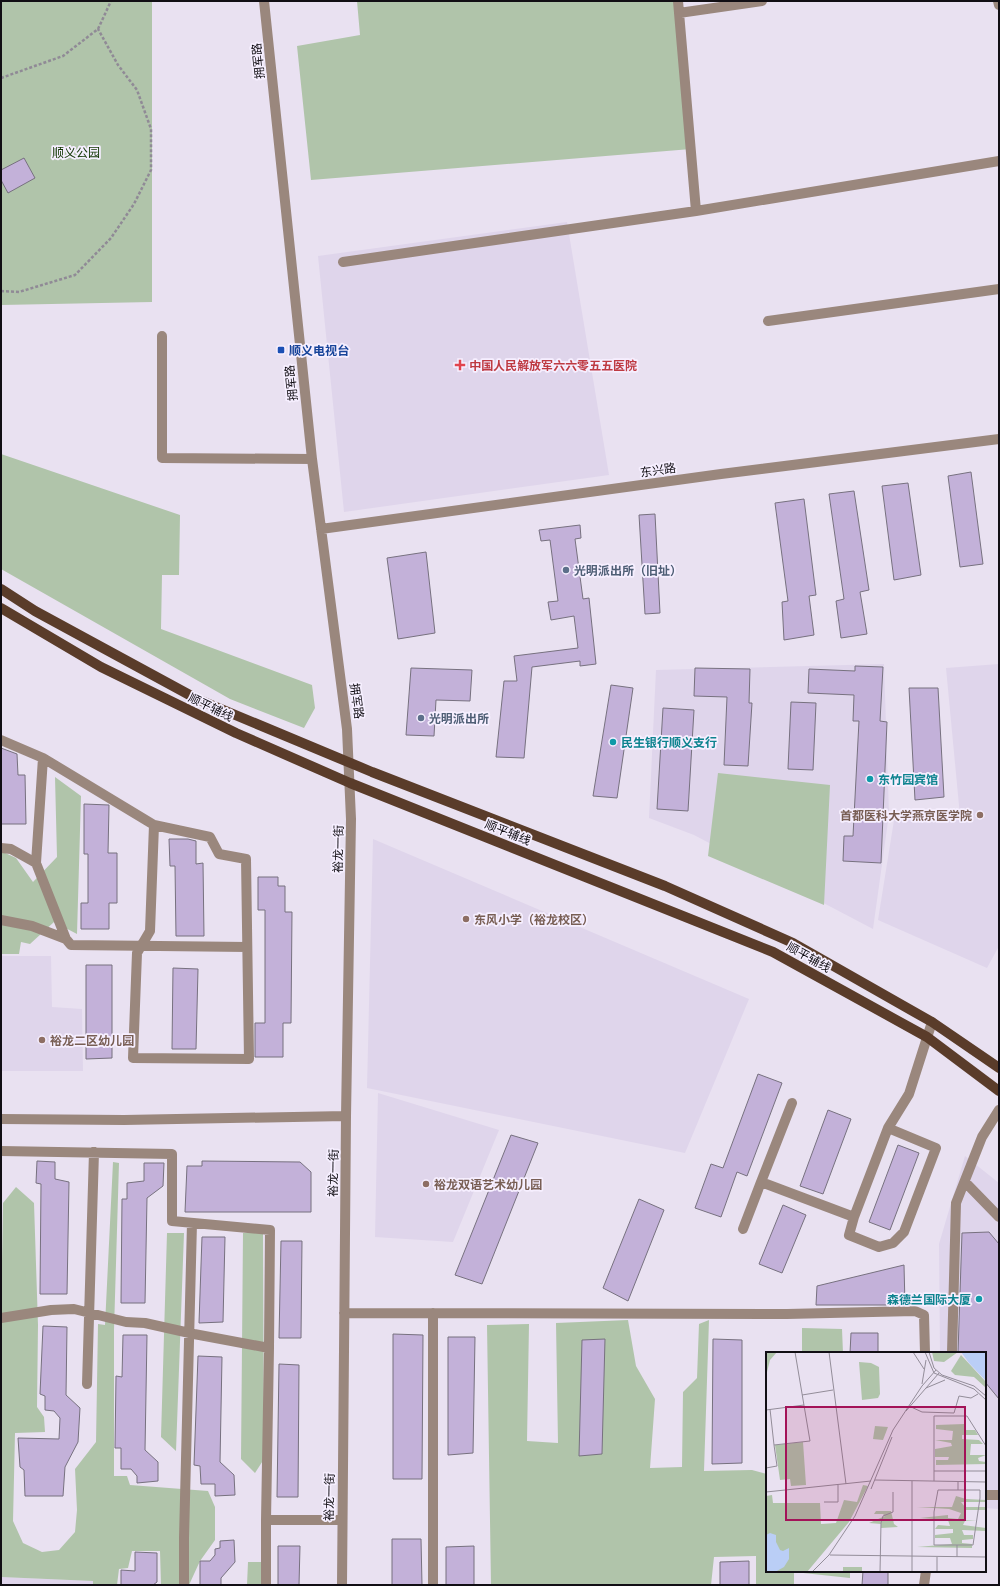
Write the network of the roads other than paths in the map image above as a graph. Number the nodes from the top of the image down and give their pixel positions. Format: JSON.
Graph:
{"nodes":[{"id":1,"x":264,"y":1,"type":"edge"},
{"id":2,"x":678,"y":1,"type":"edge"},
{"id":3,"x":762,"y":1,"type":"edge"},
{"id":4,"x":998,"y":1,"type":"edge"},
{"id":5,"x":999,"y":6,"type":"edge"},
{"id":6,"x":679,"y":13,"type":"junction"},
{"id":7,"x":999,"y":160,"type":"edge"},
{"id":8,"x":696,"y":211,"type":"junction"},
{"id":9,"x":344,"y":262,"type":"dead end"},
{"id":10,"x":999,"y":289,"type":"edge"},
{"id":11,"x":768,"y":321,"type":"dead end"},
{"id":12,"x":162,"y":336,"type":"dead end"},
{"id":13,"x":999,"y":439,"type":"edge"},
{"id":14,"x":312,"y":458,"type":"junction"},
{"id":15,"x":321,"y":529,"type":"junction"},
{"id":16,"x":1,"y":589,"type":"edge"},
{"id":17,"x":1,"y":608,"type":"edge"},
{"id":18,"x":1,"y":740,"type":"edge"},
{"id":19,"x":43,"y":758,"type":"junction"},
{"id":20,"x":348,"y":762,"type":"junction"},
{"id":21,"x":350,"y":783,"type":"junction"},
{"id":22,"x":154,"y":825,"type":"junction"},
{"id":23,"x":1,"y":848,"type":"edge"},
{"id":24,"x":36,"y":863,"type":"junction"},
{"id":25,"x":1,"y":920,"type":"edge"},
{"id":26,"x":66,"y":939,"type":"junction"},
{"id":27,"x":141,"y":946,"type":"junction"},
{"id":28,"x":247,"y":947,"type":"junction"},
{"id":29,"x":932,"y":1022,"type":"junction"},
{"id":30,"x":927,"y":1037,"type":"junction"},
{"id":31,"x":999,"y":1068,"type":"edge"},
{"id":32,"x":999,"y":1091,"type":"edge"},
{"id":33,"x":792,"y":1104,"type":"dead end"},
{"id":34,"x":999,"y":1110,"type":"edge"},
{"id":35,"x":346,"y":1116,"type":"junction"},
{"id":36,"x":1,"y":1119,"type":"edge"},
{"id":37,"x":888,"y":1128,"type":"junction"},
{"id":38,"x":1,"y":1151,"type":"edge"},
{"id":39,"x":94,"y":1152,"type":"junction"},
{"id":40,"x":761,"y":1182,"type":"junction"},
{"id":41,"x":965,"y":1182,"type":"junction"},
{"id":42,"x":854,"y":1217,"type":"junction"},
{"id":43,"x":999,"y":1217,"type":"edge"},
{"id":44,"x":192,"y":1223,"type":"junction"},
{"id":45,"x":743,"y":1230,"type":"dead end"},
{"id":46,"x":89,"y":1312,"type":"junction"},
{"id":47,"x":344,"y":1313,"type":"junction"},
{"id":48,"x":433,"y":1313,"type":"junction"},
{"id":49,"x":1,"y":1318,"type":"edge"},
{"id":50,"x":189,"y":1333,"type":"junction"},
{"id":51,"x":269,"y":1348,"type":"junction"},
{"id":52,"x":924,"y":1352,"type":"edge"},
{"id":53,"x":952,"y":1352,"type":"edge"},
{"id":54,"x":87,"y":1384,"type":"dead end"},
{"id":55,"x":986,"y":1495,"type":"edge"},
{"id":56,"x":999,"y":1495,"type":"edge"},
{"id":57,"x":266,"y":1520,"type":"junction"},
{"id":58,"x":342,"y":1520,"type":"junction"},
{"id":59,"x":926,"y":1572,"type":"edge"},
{"id":60,"x":184,"y":1585,"type":"edge"},
{"id":61,"x":266,"y":1585,"type":"edge"},
{"id":62,"x":342,"y":1585,"type":"edge"},
{"id":63,"x":433,"y":1585,"type":"edge"},
{"id":64,"x":924,"y":1585,"type":"edge"}],
"edges":[{"from":1,"to":14,"type":"street","name":"拥军路"},
{"from":2,"to":6,"type":"street"},
{"from":3,"to":6,"type":"street"},
{"from":4,"to":5,"type":"street"},
{"from":6,"to":8,"type":"street"},
{"from":7,"to":8,"type":"street"},
{"from":8,"to":9,"type":"street"},
{"from":10,"to":11,"type":"street"},
{"from":12,"to":14,"type":"street"},
{"from":13,"to":15,"type":"street","name":"东兴路"},
{"from":14,"to":15,"type":"street","name":"拥军路"},
{"from":15,"to":20,"type":"street","name":"拥军路"},
{"from":16,"to":20,"type":"main road","name":"顺平辅线"},
{"from":17,"to":21,"type":"main road","name":"顺平辅线"},
{"from":18,"to":19,"type":"street"},
{"from":19,"to":22,"type":"street"},
{"from":19,"to":24,"type":"street"},
{"from":20,"to":21,"type":"street","name":"裕龙一街"},
{"from":20,"to":29,"type":"main road","name":"顺平辅线"},
{"from":21,"to":30,"type":"main road","name":"顺平辅线"},
{"from":21,"to":35,"type":"street","name":"裕龙一街"},
{"from":22,"to":27,"type":"street"},
{"from":22,"to":28,"type":"street"},
{"from":23,"to":24,"type":"street"},
{"from":24,"to":26,"type":"street"},
{"from":25,"to":26,"type":"street"},
{"from":26,"to":27,"type":"street"},
{"from":27,"to":28,"type":"street"},
{"from":27,"to":28,"type":"street"},
{"from":29,"to":30,"type":"street"},
{"from":29,"to":31,"type":"main road","name":"顺平辅线"},
{"from":30,"to":32,"type":"main road","name":"顺平辅线"},
{"from":30,"to":37,"type":"street"},
{"from":33,"to":40,"type":"street"},
{"from":34,"to":41,"type":"street"},
{"from":35,"to":36,"type":"street"},
{"from":35,"to":47,"type":"street","name":"裕龙一街"},
{"from":37,"to":42,"type":"street"},
{"from":37,"to":42,"type":"street"},
{"from":38,"to":39,"type":"street"},
{"from":39,"to":44,"type":"street"},
{"from":39,"to":46,"type":"street"},
{"from":40,"to":42,"type":"street"},
{"from":40,"to":45,"type":"street"},
{"from":41,"to":43,"type":"street"},
{"from":41,"to":53,"type":"street"},
{"from":44,"to":50,"type":"street"},
{"from":44,"to":51,"type":"street"},
{"from":46,"to":49,"type":"street"},
{"from":46,"to":50,"type":"street"},
{"from":46,"to":54,"type":"street"},
{"from":47,"to":48,"type":"street"},
{"from":47,"to":58,"type":"street","name":"裕龙一街"},
{"from":48,"to":52,"type":"street"},
{"from":48,"to":63,"type":"street"},
{"from":50,"to":51,"type":"street"},
{"from":50,"to":60,"type":"street"},
{"from":51,"to":57,"type":"street"},
{"from":55,"to":56,"type":"street"},
{"from":57,"to":58,"type":"street"},
{"from":57,"to":61,"type":"street"},
{"from":58,"to":62,"type":"street","name":"裕龙一街"},
{"from":59,"to":64,"type":"street"}]}
